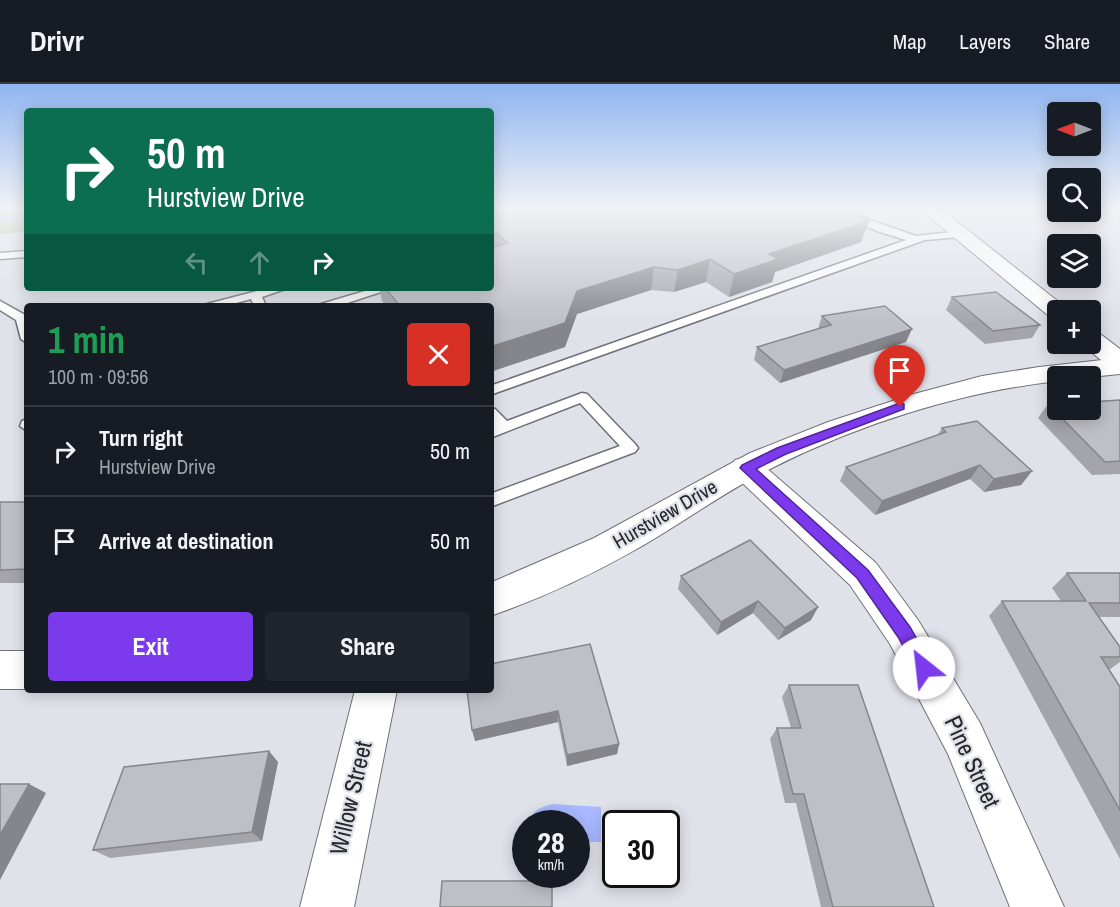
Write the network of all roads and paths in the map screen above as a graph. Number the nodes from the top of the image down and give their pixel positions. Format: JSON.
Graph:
{"nodes":[{"id":1,"x":896,"y":247,"type":"edge"},
{"id":2,"x":977,"y":247,"type":"edge"},
{"id":3,"x":24,"y":254,"type":"edge"},
{"id":4,"x":0,"y":256,"type":"edge"},
{"id":5,"x":276,"y":291,"type":"edge"},
{"id":6,"x":377,"y":291,"type":"edge"},
{"id":7,"x":258,"y":301,"type":"edge"},
{"id":8,"x":239,"y":303,"type":"edge"},
{"id":9,"x":335,"y":303,"type":"edge"},
{"id":10,"x":1047,"y":303,"type":"edge"},
{"id":11,"x":0,"y":305,"type":"edge"},
{"id":12,"x":24,"y":326,"type":"edge"},
{"id":13,"x":1101,"y":348,"type":"edge"},
{"id":14,"x":1120,"y":364,"type":"edge"},
{"id":15,"x":494,"y":391,"type":"edge"},
{"id":16,"x":497,"y":430,"type":"edge"},
{"id":17,"x":746,"y":468,"type":"junction"},
{"id":18,"x":494,"y":499,"type":"edge"},
{"id":19,"x":494,"y":598,"type":"edge"},
{"id":20,"x":0,"y":670,"type":"edge"},
{"id":21,"x":24,"y":670,"type":"edge"},
{"id":22,"x":374,"y":693,"type":"edge"},
{"id":23,"x":327,"y":907,"type":"edge"},
{"id":24,"x":1037,"y":907,"type":"edge"}],
"edges":[{"from":1,"to":15,"type":"lane"},
{"from":2,"to":10,"type":"street"},
{"from":3,"to":4,"type":"lane"},
{"from":5,"to":7,"type":"lane"},
{"from":6,"to":9,"type":"lane"},
{"from":7,"to":8,"type":"lane"},
{"from":11,"to":12,"type":"lane"},
{"from":13,"to":14,"type":"street"},
{"from":14,"to":17,"type":"street","name":"Hurstview Drive"},
{"from":16,"to":18,"type":"lane"},
{"from":17,"to":19,"type":"street","name":"Hurstview Drive"},
{"from":17,"to":24,"type":"street","name":"Pine Street"},
{"from":20,"to":21,"type":"street"},
{"from":22,"to":23,"type":"street","name":"Willow Street"}]}
